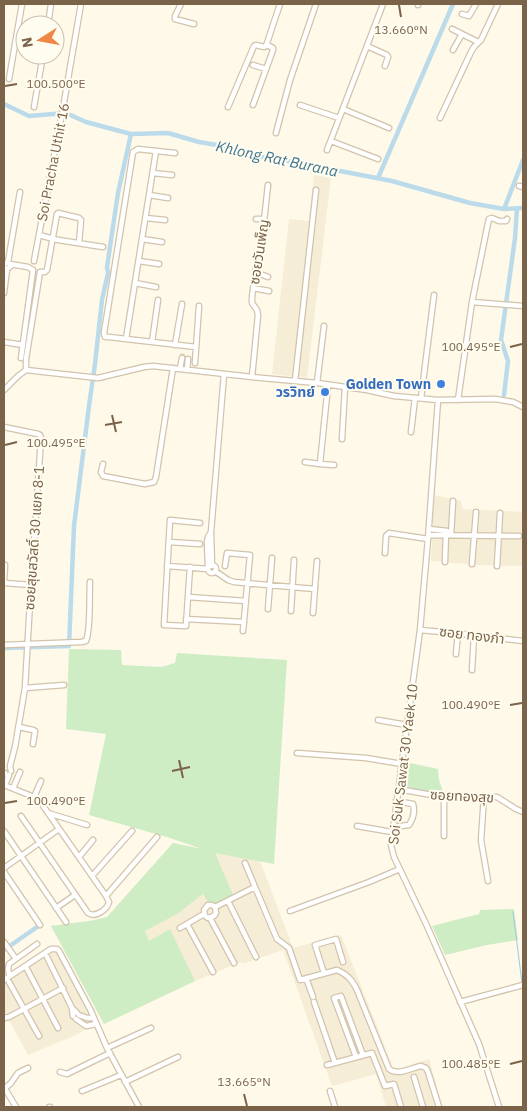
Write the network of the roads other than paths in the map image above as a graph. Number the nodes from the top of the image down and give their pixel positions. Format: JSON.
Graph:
{"nodes":[{"id":1,"x":22,"y":4,"type":"edge"},
{"id":2,"x":81,"y":4,"type":"edge"},
{"id":3,"x":181,"y":4,"type":"edge"},
{"id":4,"x":280,"y":4,"type":"edge"},
{"id":5,"x":316,"y":4,"type":"edge"},
{"id":6,"x":383,"y":4,"type":"edge"},
{"id":7,"x":476,"y":4,"type":"edge"},
{"id":8,"x":498,"y":4,"type":"edge"},
{"id":9,"x":462,"y":14,"type":"dead end"},
{"id":10,"x":194,"y":24,"type":"dead end"},
{"id":11,"x":452,"y":29,"type":"dead end"},
{"id":12,"x":462,"y":34,"type":"junction"},
{"id":13,"x":478,"y":42,"type":"junction"},
{"id":14,"x":267,"y":45,"type":"junction"},
{"id":15,"x":367,"y":46,"type":"junction"},
{"id":16,"x":453,"y":50,"type":"dead end"},
{"id":17,"x":41,"y":65,"type":"edge"},
{"id":18,"x":253,"y":65,"type":"dead end"},
{"id":19,"x":385,"y":66,"type":"dead end"},
{"id":20,"x":266,"y":70,"type":"junction"},
{"id":21,"x":10,"y":79,"type":"dead end"},
{"id":22,"x":300,"y":104,"type":"dead end"},
{"id":23,"x":253,"y":105,"type":"dead end"},
{"id":24,"x":34,"y":107,"type":"dead end"},
{"id":25,"x":228,"y":107,"type":"dead end"},
{"id":26,"x":343,"y":109,"type":"junction"},
{"id":27,"x":339,"y":118,"type":"junction"},
{"id":28,"x":440,"y":118,"type":"dead end"},
{"id":29,"x":389,"y":128,"type":"dead end"},
{"id":30,"x":276,"y":133,"type":"dead end"},
{"id":31,"x":331,"y":141,"type":"junction"},
{"id":32,"x":327,"y":150,"type":"dead end"},
{"id":33,"x":156,"y":151,"type":"junction"},
{"id":34,"x":175,"y":153,"type":"dead end"},
{"id":35,"x":378,"y":159,"type":"dead end"},
{"id":36,"x":153,"y":173,"type":"junction"},
{"id":37,"x":172,"y":175,"type":"dead end"},
{"id":38,"x":268,"y":185,"type":"dead end"},
{"id":39,"x":316,"y":190,"type":"dead end"},
{"id":40,"x":20,"y":192,"type":"dead end"},
{"id":41,"x":149,"y":195,"type":"junction"},
{"id":42,"x":168,"y":198,"type":"dead end"},
{"id":43,"x":146,"y":218,"type":"junction"},
{"id":44,"x":264,"y":218,"type":"junction"},
{"id":45,"x":256,"y":219,"type":"dead end"},
{"id":46,"x":506,"y":219,"type":"dead end"},
{"id":47,"x":165,"y":220,"type":"dead end"},
{"id":48,"x":39,"y":235,"type":"junction"},
{"id":49,"x":51,"y":238,"type":"junction"},
{"id":50,"x":142,"y":239,"type":"junction"},
{"id":51,"x":162,"y":242,"type":"dead end"},
{"id":52,"x":79,"y":243,"type":"junction"},
{"id":53,"x":103,"y":247,"type":"dead end"},
{"id":54,"x":34,"y":261,"type":"dead end"},
{"id":55,"x":139,"y":261,"type":"junction"},
{"id":56,"x":159,"y":264,"type":"dead end"},
{"id":57,"x":7,"y":265,"type":"edge"},
{"id":58,"x":255,"y":274,"type":"junction"},
{"id":59,"x":268,"y":277,"type":"dead end"},
{"id":60,"x":135,"y":283,"type":"junction"},
{"id":61,"x":156,"y":287,"type":"dead end"},
{"id":62,"x":253,"y":288,"type":"junction"},
{"id":63,"x":269,"y":291,"type":"dead end"},
{"id":64,"x":4,"y":293,"type":"edge"},
{"id":65,"x":434,"y":295,"type":"dead end"},
{"id":66,"x":158,"y":300,"type":"dead end"},
{"id":67,"x":472,"y":302,"type":"junction"},
{"id":68,"x":182,"y":304,"type":"dead end"},
{"id":69,"x":199,"y":306,"type":"dead end"},
{"id":70,"x":523,"y":306,"type":"edge"},
{"id":71,"x":324,"y":326,"type":"dead end"},
{"id":72,"x":126,"y":339,"type":"junction"},
{"id":73,"x":4,"y":342,"type":"edge"},
{"id":74,"x":152,"y":342,"type":"junction"},
{"id":75,"x":23,"y":345,"type":"junction"},
{"id":76,"x":175,"y":345,"type":"junction"},
{"id":77,"x":184,"y":346,"type":"junction"},
{"id":78,"x":190,"y":346,"type":"junction"},
{"id":79,"x":196,"y":347,"type":"junction"},
{"id":80,"x":183,"y":352,"type":"tunnel mouth"},
{"id":81,"x":189,"y":353,"type":"tunnel mouth"},
{"id":82,"x":21,"y":358,"type":"dead end"},
{"id":83,"x":182,"y":358,"type":"tunnel mouth"},
{"id":84,"x":188,"y":359,"type":"tunnel mouth"},
{"id":85,"x":195,"y":363,"type":"dead end"},
{"id":86,"x":173,"y":368,"type":"junction"},
{"id":87,"x":180,"y":369,"type":"junction"},
{"id":88,"x":26,"y":370,"type":"junction"},
{"id":89,"x":187,"y":370,"type":"junction"},
{"id":90,"x":224,"y":374,"type":"junction"},
{"id":91,"x":252,"y":377,"type":"junction"},
{"id":92,"x":295,"y":381,"type":"junction"},
{"id":93,"x":317,"y":383,"type":"junction"},
{"id":94,"x":328,"y":385,"type":"junction"},
{"id":95,"x":345,"y":387,"type":"junction"},
{"id":96,"x":4,"y":390,"type":"edge"},
{"id":97,"x":418,"y":398,"type":"junction"},
{"id":98,"x":438,"y":400,"type":"junction"},
{"id":99,"x":458,"y":400,"type":"junction"},
{"id":100,"x":523,"y":406,"type":"edge"},
{"id":101,"x":4,"y":427,"type":"edge"},
{"id":102,"x":412,"y":432,"type":"dead end"},
{"id":103,"x":342,"y":439,"type":"dead end"},
{"id":104,"x":306,"y":462,"type":"dead end"},
{"id":105,"x":104,"y":464,"type":"dead end"},
{"id":106,"x":320,"y":464,"type":"junction"},
{"id":107,"x":334,"y":466,"type":"dead end"},
{"id":108,"x":453,"y":501,"type":"dead end"},
{"id":109,"x":476,"y":512,"type":"dead end"},
{"id":110,"x":500,"y":513,"type":"dead end"},
{"id":111,"x":200,"y":523,"type":"dead end"},
{"id":112,"x":429,"y":534,"type":"junction"},
{"id":113,"x":450,"y":534,"type":"junction"},
{"id":114,"x":474,"y":535,"type":"junction"},
{"id":115,"x":498,"y":536,"type":"junction"},
{"id":116,"x":519,"y":536,"type":"dead end"},
{"id":117,"x":169,"y":542,"type":"junction"},
{"id":118,"x":200,"y":544,"type":"dead end"},
{"id":119,"x":385,"y":553,"type":"dead end"},
{"id":120,"x":272,"y":558,"type":"dead end"},
{"id":121,"x":294,"y":560,"type":"dead end"},
{"id":122,"x":317,"y":561,"type":"dead end"},
{"id":123,"x":445,"y":562,"type":"dead end"},
{"id":124,"x":472,"y":564,"type":"dead end"},
{"id":125,"x":5,"y":565,"type":"dead end"},
{"id":126,"x":167,"y":566,"type":"junction"},
{"id":127,"x":225,"y":566,"type":"dead end"},
{"id":128,"x":497,"y":566,"type":"dead end"},
{"id":129,"x":190,"y":567,"type":"junction"},
{"id":130,"x":210,"y":567,"type":"junction"},
{"id":131,"x":90,"y":582,"type":"dead end"},
{"id":132,"x":248,"y":583,"type":"junction"},
{"id":133,"x":31,"y":585,"type":"junction"},
{"id":134,"x":270,"y":585,"type":"junction"},
{"id":135,"x":292,"y":587,"type":"junction"},
{"id":136,"x":315,"y":589,"type":"junction"},
{"id":137,"x":188,"y":597,"type":"junction"},
{"id":138,"x":246,"y":601,"type":"junction"},
{"id":139,"x":268,"y":609,"type":"dead end"},
{"id":140,"x":291,"y":611,"type":"dead end"},
{"id":141,"x":313,"y":614,"type":"dead end"},
{"id":142,"x":186,"y":619,"type":"junction"},
{"id":143,"x":244,"y":622,"type":"junction"},
{"id":144,"x":420,"y":630,"type":"junction"},
{"id":145,"x":243,"y":631,"type":"dead end"},
{"id":146,"x":458,"y":633,"type":"junction"},
{"id":147,"x":474,"y":635,"type":"junction"},
{"id":148,"x":523,"y":641,"type":"edge"},
{"id":149,"x":4,"y":645,"type":"edge"},
{"id":150,"x":27,"y":647,"type":"junction"},
{"id":151,"x":456,"y":654,"type":"dead end"},
{"id":152,"x":472,"y":670,"type":"dead end"},
{"id":153,"x":64,"y":685,"type":"dead end"},
{"id":154,"x":25,"y":688,"type":"junction"},
{"id":155,"x":378,"y":720,"type":"dead end"},
{"id":156,"x":407,"y":725,"type":"junction"},
{"id":157,"x":19,"y":728,"type":"junction"},
{"id":158,"x":33,"y":744,"type":"dead end"},
{"id":159,"x":297,"y":753,"type":"dead end"},
{"id":160,"x":402,"y":764,"type":"junction"},
{"id":161,"x":8,"y":772,"type":"edge"},
{"id":162,"x":20,"y":772,"type":"dead end"},
{"id":163,"x":41,"y":781,"type":"dead end"},
{"id":164,"x":4,"y":785,"type":"edge"},
{"id":165,"x":13,"y":788,"type":"junction"},
{"id":166,"x":398,"y":789,"type":"junction"},
{"id":167,"x":444,"y":795,"type":"junction"},
{"id":168,"x":484,"y":796,"type":"junction"},
{"id":169,"x":34,"y":797,"type":"junction"},
{"id":170,"x":396,"y":801,"type":"junction"},
{"id":171,"x":523,"y":812,"type":"edge"},
{"id":172,"x":48,"y":813,"type":"junction"},
{"id":173,"x":21,"y":816,"type":"dead end"},
{"id":174,"x":87,"y":825,"type":"dead end"},
{"id":175,"x":357,"y":826,"type":"dead end"},
{"id":176,"x":59,"y":829,"type":"junction"},
{"id":177,"x":392,"y":829,"type":"junction"},
{"id":178,"x":4,"y":831,"type":"edge"},
{"id":179,"x":132,"y":831,"type":"dead end"},
{"id":180,"x":444,"y":836,"type":"dead end"},
{"id":181,"x":156,"y":837,"type":"dead end"},
{"id":182,"x":93,"y":840,"type":"dead end"},
{"id":183,"x":39,"y":842,"type":"junction"},
{"id":184,"x":20,"y":856,"type":"junction"},
{"id":185,"x":79,"y":857,"type":"junction"},
{"id":186,"x":244,"y":863,"type":"dead end"},
{"id":187,"x":4,"y":868,"type":"edge"},
{"id":188,"x":400,"y":868,"type":"junction"},
{"id":189,"x":4,"y":872,"type":"edge"},
{"id":190,"x":92,"y":876,"type":"junction"},
{"id":191,"x":488,"y":882,"type":"dead end"},
{"id":192,"x":255,"y":887,"type":"junction"},
{"id":193,"x":75,"y":895,"type":"junction"},
{"id":194,"x":106,"y":896,"type":"junction"},
{"id":195,"x":228,"y":901,"type":"junction"},
{"id":196,"x":215,"y":907,"type":"junction"},
{"id":197,"x":56,"y":908,"type":"junction"},
{"id":198,"x":290,"y":911,"type":"dead end"},
{"id":199,"x":204,"y":914,"type":"junction"},
{"id":200,"x":210,"y":918,"type":"junction"},
{"id":201,"x":66,"y":922,"type":"dead end"},
{"id":202,"x":187,"y":924,"type":"junction"},
{"id":203,"x":40,"y":925,"type":"dead end"},
{"id":204,"x":180,"y":928,"type":"dead end"},
{"id":205,"x":4,"y":943,"type":"edge"},
{"id":206,"x":37,"y":944,"type":"dead end"},
{"id":207,"x":47,"y":957,"type":"dead end"},
{"id":208,"x":256,"y":957,"type":"dead end"},
{"id":209,"x":16,"y":959,"type":"junction"},
{"id":210,"x":343,"y":962,"type":"dead end"},
{"id":211,"x":234,"y":963,"type":"dead end"},
{"id":212,"x":27,"y":970,"type":"dead end"},
{"id":213,"x":212,"y":972,"type":"dead end"},
{"id":214,"x":324,"y":973,"type":"junction"},
{"id":215,"x":306,"y":978,"type":"junction"},
{"id":216,"x":8,"y":980,"type":"edge"},
{"id":217,"x":523,"y":985,"type":"edge"},
{"id":218,"x":63,"y":988,"type":"junction"},
{"id":219,"x":43,"y":999,"type":"junction"},
{"id":220,"x":460,"y":1002,"type":"junction"},
{"id":221,"x":24,"y":1009,"type":"junction"},
{"id":222,"x":78,"y":1017,"type":"junction"},
{"id":223,"x":4,"y":1018,"type":"edge"},
{"id":224,"x":94,"y":1018,"type":"junction"},
{"id":225,"x":96,"y":1024,"type":"junction"},
{"id":226,"x":58,"y":1028,"type":"dead end"},
{"id":227,"x":150,"y":1028,"type":"dead end"},
{"id":228,"x":39,"y":1036,"type":"dead end"},
{"id":229,"x":107,"y":1048,"type":"junction"},
{"id":230,"x":110,"y":1054,"type":"junction"},
{"id":231,"x":363,"y":1055,"type":"junction"},
{"id":232,"x":178,"y":1057,"type":"dead end"},
{"id":233,"x":356,"y":1057,"type":"junction"},
{"id":234,"x":335,"y":1063,"type":"junction"},
{"id":235,"x":327,"y":1065,"type":"dead end"},
{"id":236,"x":28,"y":1068,"type":"dead end"},
{"id":237,"x":60,"y":1072,"type":"dead end"},
{"id":238,"x":121,"y":1075,"type":"junction"},
{"id":239,"x":414,"y":1077,"type":"dead end"},
{"id":240,"x":125,"y":1082,"type":"junction"},
{"id":241,"x":4,"y":1087,"type":"edge"},
{"id":242,"x":82,"y":1091,"type":"dead end"},
{"id":243,"x":330,"y":1091,"type":"dead end"},
{"id":244,"x":16,"y":1107,"type":"edge"},
{"id":245,"x":139,"y":1107,"type":"edge"},
{"id":246,"x":335,"y":1107,"type":"edge"},
{"id":247,"x":401,"y":1107,"type":"edge"},
{"id":248,"x":423,"y":1107,"type":"edge"},
{"id":249,"x":439,"y":1107,"type":"edge"},
{"id":250,"x":499,"y":1107,"type":"edge"}],
"edges":[{"from":1,"to":21,"type":"street"},
{"from":2,"to":48,"type":"street","name":"Soi Pracha Uthit 16"},
{"from":3,"to":10,"type":"street"},
{"from":4,"to":14,"type":"street"},
{"from":5,"to":30,"type":"street"},
{"from":6,"to":15,"type":"street"},
{"from":7,"to":9,"type":"street"},
{"from":8,"to":13,"type":"street"},
{"from":11,"to":12,"type":"street"},
{"from":12,"to":13,"type":"street"},
{"from":12,"to":16,"type":"street"},
{"from":13,"to":28,"type":"street"},
{"from":14,"to":20,"type":"street"},
{"from":14,"to":25,"type":"street"},
{"from":15,"to":19,"type":"street"},
{"from":15,"to":26,"type":"street"},
{"from":17,"to":24,"type":"street"},
{"from":18,"to":20,"type":"street"},
{"from":20,"to":23,"type":"street"},
{"from":22,"to":27,"type":"street"},
{"from":26,"to":27,"type":"street"},
{"from":26,"to":29,"type":"street"},
{"from":27,"to":31,"type":"street"},
{"from":31,"to":32,"type":"street"},
{"from":31,"to":35,"type":"street"},
{"from":33,"to":34,"type":"street"},
{"from":33,"to":36,"type":"street"},
{"from":33,"to":72,"type":"street"},
{"from":36,"to":37,"type":"street"},
{"from":36,"to":41,"type":"street"},
{"from":38,"to":44,"type":"street","name":"ซอยวันเพ็ญ"},
{"from":39,"to":92,"type":"street"},
{"from":40,"to":57,"type":"street"},
{"from":41,"to":42,"type":"street"},
{"from":41,"to":43,"type":"street"},
{"from":43,"to":47,"type":"street"},
{"from":43,"to":50,"type":"street"},
{"from":44,"to":45,"type":"street"},
{"from":44,"to":58,"type":"street","name":"ซอยวันเพ็ญ"},
{"from":46,"to":67,"type":"street"},
{"from":48,"to":49,"type":"street"},
{"from":48,"to":54,"type":"street","name":"Soi Pracha Uthit 16"},
{"from":49,"to":52,"type":"street"},
{"from":49,"to":52,"type":"street"},
{"from":49,"to":88,"type":"street"},
{"from":50,"to":51,"type":"street"},
{"from":50,"to":55,"type":"street"},
{"from":52,"to":53,"type":"street"},
{"from":55,"to":56,"type":"street"},
{"from":55,"to":60,"type":"street"},
{"from":57,"to":64,"type":"street"},
{"from":57,"to":75,"type":"street"},
{"from":58,"to":59,"type":"street"},
{"from":58,"to":62,"type":"street","name":"ซอยวันเพ็ญ"},
{"from":60,"to":61,"type":"street"},
{"from":60,"to":72,"type":"street"},
{"from":62,"to":63,"type":"street"},
{"from":62,"to":91,"type":"street","name":"ซอยวันเพ็ญ"},
{"from":65,"to":97,"type":"street"},
{"from":66,"to":74,"type":"street"},
{"from":67,"to":70,"type":"street"},
{"from":67,"to":99,"type":"street"},
{"from":68,"to":76,"type":"street"},
{"from":69,"to":79,"type":"street"},
{"from":71,"to":93,"type":"street"},
{"from":72,"to":74,"type":"street"},
{"from":73,"to":75,"type":"street"},
{"from":74,"to":76,"type":"street"},
{"from":75,"to":82,"type":"street"},
{"from":76,"to":77,"type":"street"},
{"from":77,"to":78,"type":"street"},
{"from":77,"to":80,"type":"street"},
{"from":78,"to":79,"type":"street"},
{"from":78,"to":81,"type":"street"},
{"from":79,"to":85,"type":"street"},
{"from":83,"to":87,"type":"street"},
{"from":84,"to":89,"type":"street"},
{"from":86,"to":87,"type":"street"},
{"from":86,"to":88,"type":"street"},
{"from":86,"to":105,"type":"street"},
{"from":87,"to":89,"type":"street"},
{"from":88,"to":96,"type":"street"},
{"from":89,"to":90,"type":"street"},
{"from":90,"to":91,"type":"street"},
{"from":90,"to":130,"type":"street"},
{"from":91,"to":92,"type":"street"},
{"from":92,"to":93,"type":"street"},
{"from":93,"to":94,"type":"street"},
{"from":94,"to":95,"type":"street"},
{"from":94,"to":106,"type":"street"},
{"from":95,"to":97,"type":"street"},
{"from":95,"to":103,"type":"street"},
{"from":97,"to":98,"type":"street"},
{"from":97,"to":102,"type":"street"},
{"from":98,"to":99,"type":"street"},
{"from":98,"to":112,"type":"street","name":"Soi Suk Sawat 30 Yaek 10"},
{"from":99,"to":100,"type":"street"},
{"from":101,"to":133,"type":"street","name":"ซอยสุขสวัสดิ์ 30 แยก 8-1"},
{"from":104,"to":106,"type":"street"},
{"from":106,"to":107,"type":"street"},
{"from":108,"to":113,"type":"street"},
{"from":109,"to":114,"type":"street"},
{"from":110,"to":115,"type":"street"},
{"from":111,"to":117,"type":"street"},
{"from":112,"to":113,"type":"street"},
{"from":112,"to":119,"type":"street"},
{"from":112,"to":144,"type":"street","name":"Soi Suk Sawat 30 Yaek 10"},
{"from":113,"to":114,"type":"street"},
{"from":113,"to":123,"type":"street"},
{"from":114,"to":115,"type":"street"},
{"from":114,"to":124,"type":"street"},
{"from":115,"to":116,"type":"street"},
{"from":115,"to":128,"type":"street"},
{"from":117,"to":118,"type":"street"},
{"from":117,"to":126,"type":"street"},
{"from":120,"to":134,"type":"street"},
{"from":121,"to":135,"type":"street"},
{"from":122,"to":136,"type":"street"},
{"from":125,"to":133,"type":"street"},
{"from":126,"to":129,"type":"street"},
{"from":126,"to":142,"type":"street"},
{"from":127,"to":132,"type":"street"},
{"from":129,"to":130,"type":"street"},
{"from":129,"to":137,"type":"street"},
{"from":130,"to":132,"type":"street"},
{"from":131,"to":150,"type":"street"},
{"from":132,"to":134,"type":"street"},
{"from":132,"to":138,"type":"street"},
{"from":133,"to":150,"type":"street","name":"ซอยสุขสวัสดิ์ 30 แยก 8-1"},
{"from":134,"to":135,"type":"street"},
{"from":134,"to":139,"type":"street"},
{"from":135,"to":136,"type":"street"},
{"from":135,"to":140,"type":"street"},
{"from":136,"to":141,"type":"street"},
{"from":137,"to":138,"type":"street"},
{"from":137,"to":142,"type":"street"},
{"from":138,"to":143,"type":"street"},
{"from":142,"to":143,"type":"street"},
{"from":143,"to":145,"type":"street"},
{"from":144,"to":146,"type":"street","name":"ซอย ทองภํา"},
{"from":144,"to":156,"type":"street","name":"Soi Suk Sawat 30 Yaek 10"},
{"from":146,"to":147,"type":"street","name":"ซอย ทองภํา"},
{"from":146,"to":151,"type":"street"},
{"from":147,"to":148,"type":"street","name":"ซอย ทองภํา"},
{"from":147,"to":152,"type":"street"},
{"from":149,"to":150,"type":"street"},
{"from":150,"to":154,"type":"street","name":"ซอยสุขสวัสดิ์ 30 แยก 8-1"},
{"from":153,"to":154,"type":"street"},
{"from":154,"to":157,"type":"street","name":"ซอยสุขสวัสดิ์ 30 แยก 8-1"},
{"from":155,"to":156,"type":"street"},
{"from":156,"to":160,"type":"street","name":"Soi Suk Sawat 30 Yaek 10"},
{"from":157,"to":158,"type":"street"},
{"from":157,"to":161,"type":"street","name":"ซอยสุขสวัสดิ์ 30 แยก 8-1"},
{"from":159,"to":160,"type":"street"},
{"from":160,"to":166,"type":"street","name":"Soi Suk Sawat 30 Yaek 10"},
{"from":161,"to":164,"type":"street","name":"ซอยสุขสวัสดิ์ 30 แยก 8-1"},
{"from":162,"to":165,"type":"street"},
{"from":163,"to":169,"type":"street"},
{"from":164,"to":165,"type":"street"},
{"from":165,"to":169,"type":"street"},
{"from":166,"to":167,"type":"street","name":"ซอยทองสุข"},
{"from":166,"to":170,"type":"street","name":"Soi Suk Sawat 30 Yaek 10"},
{"from":167,"to":168,"type":"street","name":"ซอยทองสุข"},
{"from":167,"to":180,"type":"street"},
{"from":168,"to":171,"type":"street","name":"ซอยทองสุข"},
{"from":168,"to":191,"type":"street"},
{"from":169,"to":172,"type":"street"},
{"from":170,"to":177,"type":"street","name":"Soi Suk Sawat 30 Yaek 10"},
{"from":170,"to":177,"type":"street"},
{"from":172,"to":174,"type":"street"},
{"from":172,"to":176,"type":"street"},
{"from":173,"to":183,"type":"street"},
{"from":175,"to":177,"type":"street"},
{"from":176,"to":183,"type":"street"},
{"from":176,"to":185,"type":"street"},
{"from":177,"to":188,"type":"street","name":"Soi Suk Sawat 30 Yaek 10"},
{"from":178,"to":184,"type":"street"},
{"from":179,"to":190,"type":"street"},
{"from":181,"to":194,"type":"street"},
{"from":182,"to":185,"type":"street"},
{"from":183,"to":184,"type":"street"},
{"from":183,"to":193,"type":"street"},
{"from":184,"to":187,"type":"street"},
{"from":184,"to":197,"type":"street"},
{"from":185,"to":190,"type":"street"},
{"from":186,"to":192,"type":"street"},
{"from":188,"to":198,"type":"street"},
{"from":188,"to":220,"type":"street","name":"Soi Suk Sawat 30 Yaek 10"},
{"from":189,"to":203,"type":"street"},
{"from":190,"to":194,"type":"street"},
{"from":192,"to":195,"type":"street"},
{"from":192,"to":215,"type":"street"},
{"from":193,"to":194,"type":"street"},
{"from":193,"to":197,"type":"street"},
{"from":195,"to":196,"type":"street"},
{"from":195,"to":208,"type":"street"},
{"from":196,"to":199,"type":"street"},
{"from":196,"to":200,"type":"street"},
{"from":197,"to":201,"type":"street"},
{"from":199,"to":200,"type":"street"},
{"from":199,"to":202,"type":"street"},
{"from":200,"to":211,"type":"street"},
{"from":202,"to":204,"type":"street"},
{"from":202,"to":213,"type":"street"},
{"from":205,"to":209,"type":"street"},
{"from":206,"to":209,"type":"street"},
{"from":207,"to":218,"type":"street"},
{"from":209,"to":216,"type":"street"},
{"from":210,"to":214,"type":"street"},
{"from":212,"to":219,"type":"street"},
{"from":214,"to":215,"type":"street"},
{"from":214,"to":249,"type":"street"},
{"from":215,"to":234,"type":"street"},
{"from":216,"to":221,"type":"street"},
{"from":216,"to":224,"type":"street"},
{"from":217,"to":220,"type":"street"},
{"from":218,"to":219,"type":"street"},
{"from":218,"to":222,"type":"street"},
{"from":219,"to":221,"type":"street"},
{"from":219,"to":226,"type":"street"},
{"from":220,"to":250,"type":"street","name":"Soi Suk Sawat 30 Yaek 10"},
{"from":221,"to":223,"type":"street"},
{"from":221,"to":228,"type":"street"},
{"from":222,"to":224,"type":"street"},
{"from":222,"to":225,"type":"street"},
{"from":224,"to":225,"type":"street"},
{"from":225,"to":229,"type":"street"},
{"from":227,"to":229,"type":"street"},
{"from":229,"to":230,"type":"street"},
{"from":230,"to":237,"type":"street"},
{"from":230,"to":238,"type":"street"},
{"from":231,"to":233,"type":"street"},
{"from":231,"to":233,"type":"street"},
{"from":231,"to":247,"type":"street"},
{"from":232,"to":240,"type":"street"},
{"from":233,"to":234,"type":"street"},
{"from":234,"to":235,"type":"street"},
{"from":236,"to":241,"type":"street"},
{"from":238,"to":240,"type":"street"},
{"from":238,"to":242,"type":"street"},
{"from":239,"to":248,"type":"street"},
{"from":240,"to":245,"type":"street"},
{"from":241,"to":244,"type":"street"},
{"from":243,"to":246,"type":"street"}]}
